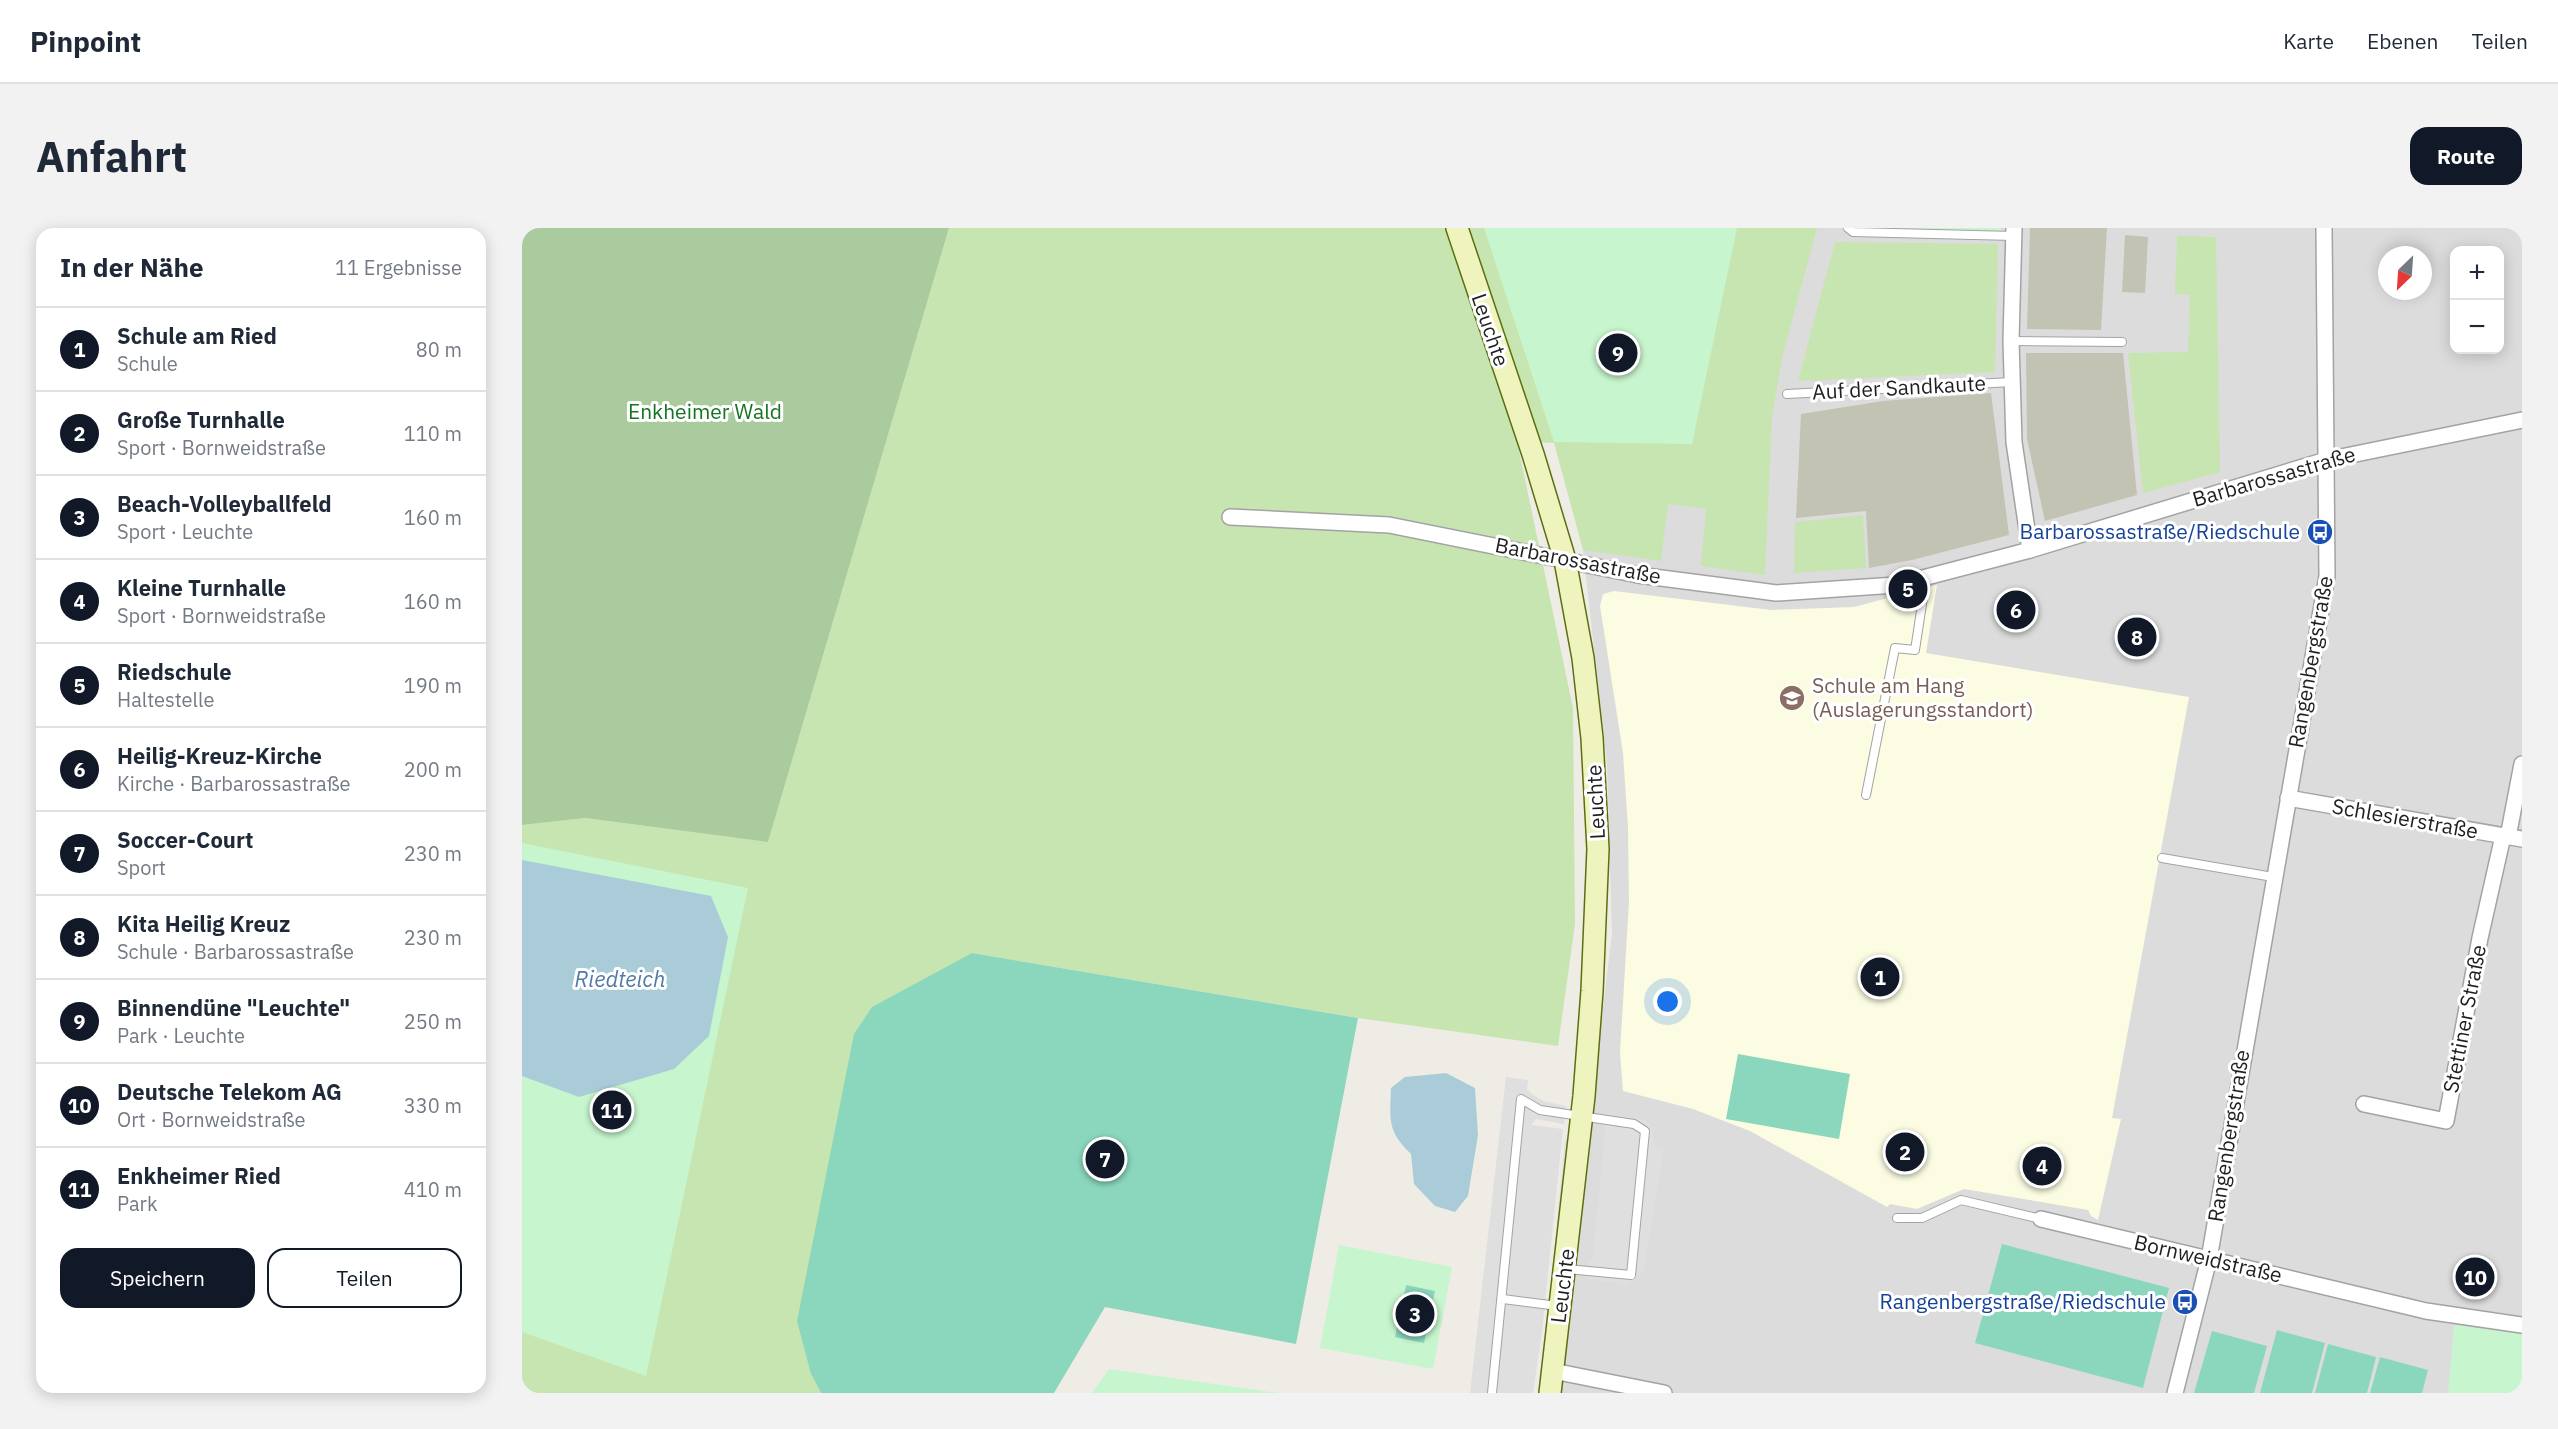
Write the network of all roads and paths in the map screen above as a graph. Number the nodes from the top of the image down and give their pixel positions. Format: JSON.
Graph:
{"nodes":[{"id":1,"x":1457,"y":228,"type":"edge"},
{"id":2,"x":1848,"y":228,"type":"edge"},
{"id":3,"x":2324,"y":228,"type":"edge"},
{"id":4,"x":2014,"y":232,"type":"edge"},
{"id":5,"x":2011,"y":341,"type":"junction"},
{"id":6,"x":2122,"y":342,"type":"dead end"},
{"id":7,"x":2012,"y":382,"type":"junction"},
{"id":8,"x":1787,"y":394,"type":"dead end"},
{"id":9,"x":2522,"y":420,"type":"edge"},
{"id":10,"x":2326,"y":460,"type":"junction"},
{"id":11,"x":1230,"y":517,"type":"dead end"},
{"id":12,"x":2030,"y":550,"type":"junction"},
{"id":13,"x":1565,"y":560,"type":"junction"},
{"id":14,"x":1926,"y":578,"type":"junction"},
{"id":15,"x":2522,"y":764,"type":"edge"},
{"id":16,"x":1866,"y":795,"type":"dead end"},
{"id":17,"x":2288,"y":798,"type":"junction"},
{"id":18,"x":2511,"y":837,"type":"edge"},
{"id":19,"x":2162,"y":858,"type":"dead end"},
{"id":20,"x":2273,"y":878,"type":"junction"},
{"id":21,"x":2364,"y":1104,"type":"dead end"},
{"id":22,"x":1581,"y":1116,"type":"junction"},
{"id":23,"x":1897,"y":1218,"type":"dead end"},
{"id":24,"x":2040,"y":1219,"type":"joint"},
{"id":25,"x":2209,"y":1259,"type":"junction"},
{"id":26,"x":1565,"y":1269,"type":"junction"},
{"id":27,"x":1503,"y":1299,"type":"junction"},
{"id":28,"x":1560,"y":1307,"type":"junction"},
{"id":29,"x":2522,"y":1325,"type":"edge"},
{"id":30,"x":1553,"y":1371,"type":"junction"},
{"id":31,"x":1492,"y":1393,"type":"edge"},
{"id":32,"x":1550,"y":1393,"type":"edge"},
{"id":33,"x":1664,"y":1393,"type":"edge"},
{"id":34,"x":2175,"y":1393,"type":"edge"}],
"edges":[{"from":1,"to":13,"type":"street","name":"Leuchte"},
{"from":2,"to":4,"type":"lane"},
{"from":3,"to":10,"type":"street","name":"Rangenbergstraße"},
{"from":4,"to":5,"type":"street","name":"Auf der Sandkaute"},
{"from":5,"to":6,"type":"lane"},
{"from":5,"to":7,"type":"street","name":"Auf der Sandkaute"},
{"from":7,"to":8,"type":"lane","name":"Auf der Sandkaute"},
{"from":7,"to":12,"type":"street","name":"Auf der Sandkaute"},
{"from":9,"to":10,"type":"street","name":"Barbarossastraße"},
{"from":10,"to":12,"type":"street","name":"Barbarossastraße"},
{"from":10,"to":17,"type":"street","name":"Rangenbergstraße"},
{"from":11,"to":13,"type":"street","name":"Barbarossastraße"},
{"from":12,"to":14,"type":"street","name":"Barbarossastraße"},
{"from":13,"to":14,"type":"street","name":"Barbarossastraße"},
{"from":13,"to":22,"type":"street","name":"Leuchte"},
{"from":14,"to":16,"type":"lane"},
{"from":15,"to":18,"type":"street","name":"Stettiner Straße"},
{"from":17,"to":18,"type":"street","name":"Schlesierstraße"},
{"from":17,"to":20,"type":"street","name":"Rangenbergstraße"},
{"from":18,"to":21,"type":"street","name":"Stettiner Straße"},
{"from":19,"to":20,"type":"lane"},
{"from":20,"to":25,"type":"street","name":"Rangenbergstraße"},
{"from":22,"to":26,"type":"street","name":"Leuchte"},
{"from":22,"to":26,"type":"lane"},
{"from":22,"to":27,"type":"lane"},
{"from":23,"to":24,"type":"lane","name":"Bornweidstraße"},
{"from":24,"to":25,"type":"street","name":"Bornweidstraße"},
{"from":25,"to":29,"type":"street","name":"Bornweidstraße"},
{"from":25,"to":34,"type":"street","name":"Rangenbergstraße"},
{"from":26,"to":28,"type":"street","name":"Leuchte"},
{"from":27,"to":28,"type":"lane"},
{"from":27,"to":31,"type":"lane"},
{"from":28,"to":30,"type":"street","name":"Leuchte"},
{"from":30,"to":32,"type":"street","name":"Leuchte"},
{"from":30,"to":33,"type":"street"}]}
